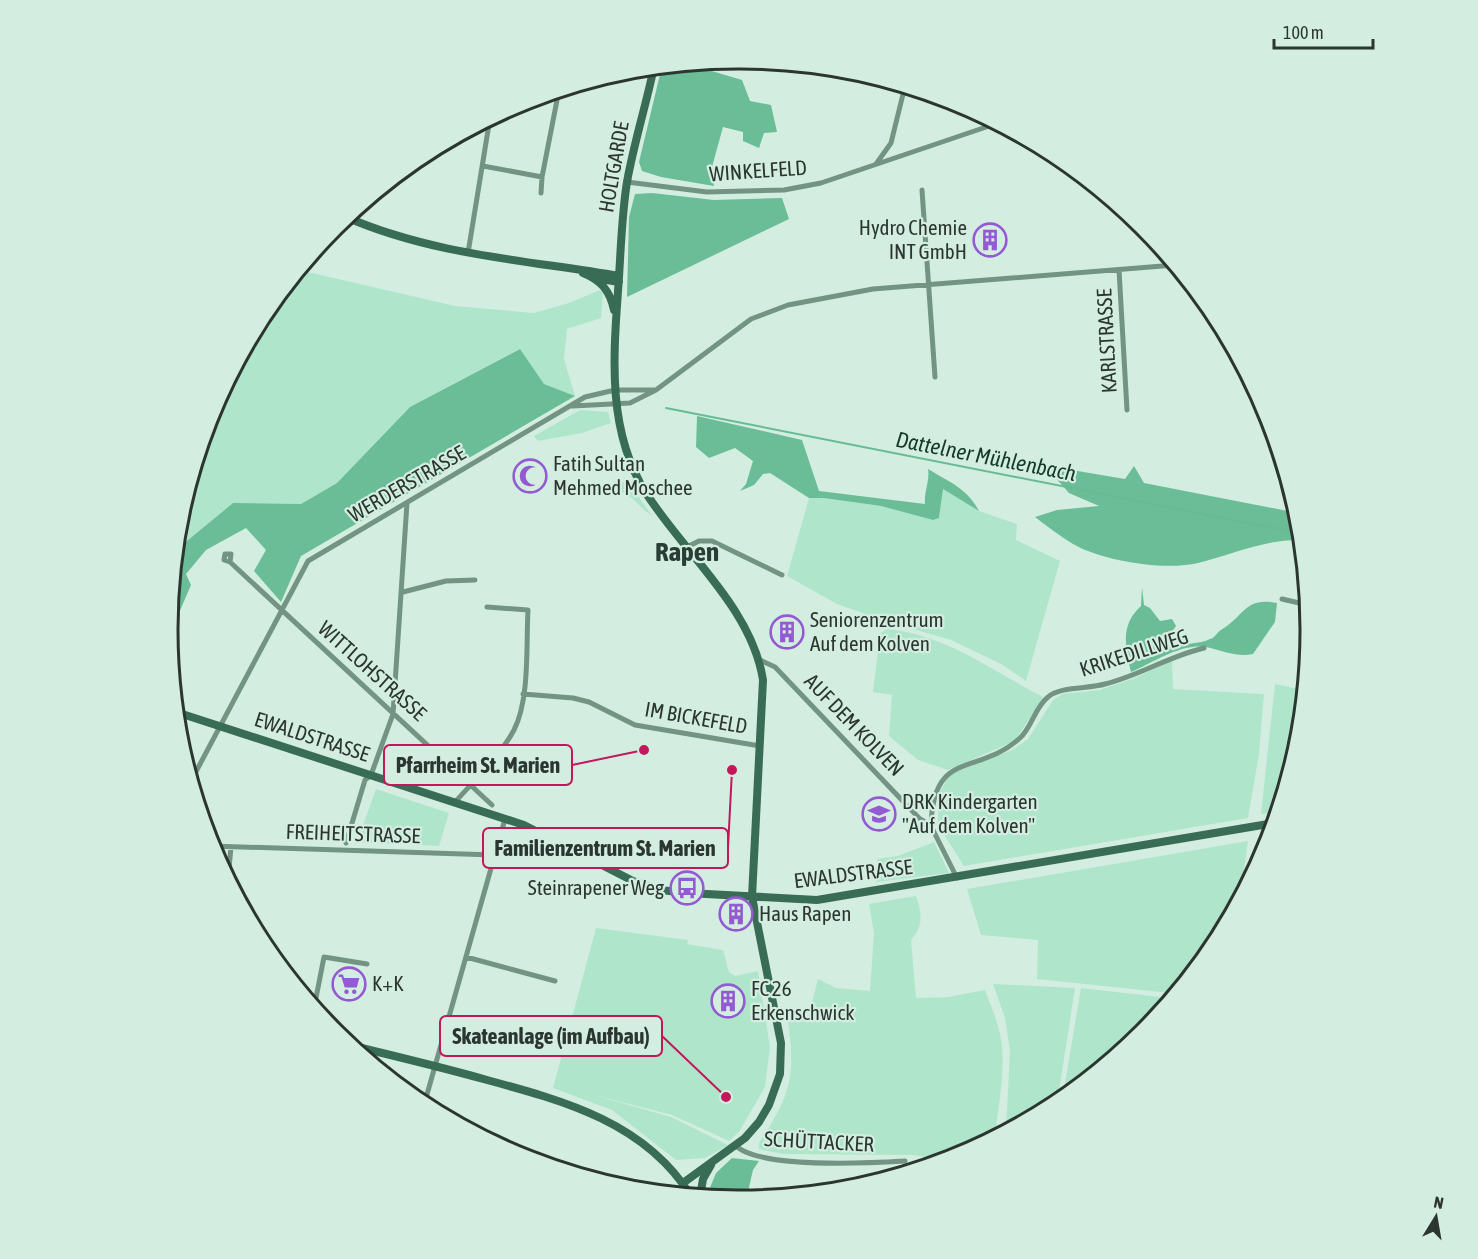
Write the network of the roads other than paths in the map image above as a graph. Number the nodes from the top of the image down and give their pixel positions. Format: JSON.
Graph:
{"nodes":[{"id":1,"x":652,"y":76,"type":"edge"},
{"id":2,"x":904,"y":94,"type":"edge"},
{"id":3,"x":557,"y":100,"type":"edge"},
{"id":4,"x":987,"y":127,"type":"edge"},
{"id":5,"x":488,"y":128,"type":"edge"},
{"id":6,"x":875,"y":165,"type":"junction"},
{"id":7,"x":483,"y":166,"type":"junction"},
{"id":8,"x":542,"y":177,"type":"junction"},
{"id":9,"x":627,"y":183,"type":"junction"},
{"id":10,"x":922,"y":190,"type":"dead end"},
{"id":11,"x":541,"y":193,"type":"dead end"},
{"id":12,"x":356,"y":221,"type":"edge"},
{"id":13,"x":468,"y":254,"type":"junction"},
{"id":14,"x":1166,"y":267,"type":"edge"},
{"id":15,"x":574,"y":270,"type":"junction"},
{"id":16,"x":1119,"y":270,"type":"junction"},
{"id":17,"x":594,"y":277,"type":"junction"},
{"id":18,"x":619,"y":279,"type":"junction"},
{"id":19,"x":928,"y":285,"type":"junction"},
{"id":20,"x":616,"y":323,"type":"junction"},
{"id":21,"x":935,"y":377,"type":"dead end"},
{"id":22,"x":615,"y":390,"type":"junction"},
{"id":23,"x":656,"y":390,"type":"junction"},
{"id":24,"x":615,"y":404,"type":"junction"},
{"id":25,"x":570,"y":406,"type":"junction"},
{"id":26,"x":1127,"y":410,"type":"dead end"},
{"id":27,"x":407,"y":503,"type":"junction"},
{"id":28,"x":687,"y":547,"type":"junction"},
{"id":29,"x":230,"y":562,"type":"dead end"},
{"id":30,"x":782,"y":575,"type":"dead end"},
{"id":31,"x":475,"y":580,"type":"dead end"},
{"id":32,"x":403,"y":592,"type":"junction"},
{"id":33,"x":1282,"y":599,"type":"dead end"},
{"id":34,"x":1299,"y":603,"type":"edge"},
{"id":35,"x":487,"y":607,"type":"dead end"},
{"id":36,"x":281,"y":610,"type":"junction"},
{"id":37,"x":1204,"y":648,"type":"dead end"},
{"id":38,"x":760,"y":660,"type":"junction"},
{"id":39,"x":523,"y":694,"type":"junction"},
{"id":40,"x":393,"y":714,"type":"junction"},
{"id":41,"x":185,"y":715,"type":"edge"},
{"id":42,"x":220,"y":726,"type":"junction"},
{"id":43,"x":760,"y":746,"type":"junction"},
{"id":44,"x":197,"y":770,"type":"edge"},
{"id":45,"x":371,"y":775,"type":"junction"},
{"id":46,"x":470,"y":786,"type":"junction"},
{"id":47,"x":455,"y":802,"type":"junction"},
{"id":48,"x":492,"y":805,"type":"dead end"},
{"id":49,"x":505,"y":819,"type":"junction"},
{"id":50,"x":1264,"y":825,"type":"edge"},
{"id":51,"x":932,"y":826,"type":"junction"},
{"id":52,"x":346,"y":843,"type":"dead end"},
{"id":53,"x":222,"y":847,"type":"edge"},
{"id":54,"x":231,"y":847,"type":"junction"},
{"id":55,"x":494,"y":855,"type":"junction"},
{"id":56,"x":230,"y":863,"type":"edge"},
{"id":57,"x":957,"y":878,"type":"junction"},
{"id":58,"x":752,"y":897,"type":"junction"},
{"id":59,"x":466,"y":957,"type":"junction"},
{"id":60,"x":367,"y":964,"type":"dead end"},
{"id":61,"x":555,"y":981,"type":"dead end"},
{"id":62,"x":316,"y":997,"type":"edge"},
{"id":63,"x":367,"y":1050,"type":"edge"},
{"id":64,"x":435,"y":1066,"type":"junction"},
{"id":65,"x":427,"y":1095,"type":"edge"},
{"id":66,"x":735,"y":1145,"type":"junction"},
{"id":67,"x":905,"y":1161,"type":"dead end"},
{"id":68,"x":711,"y":1164,"type":"junction"},
{"id":69,"x":683,"y":1183,"type":"junction"},
{"id":70,"x":686,"y":1187,"type":"edge"},
{"id":71,"x":701,"y":1189,"type":"edge"}],
"edges":[{"from":1,"to":9,"type":"street","name":"HOLTGARDE"},
{"from":2,"to":6,"type":"street"},
{"from":3,"to":8,"type":"street"},
{"from":4,"to":6,"type":"street","name":"WINKELFELD"},
{"from":5,"to":7,"type":"street"},
{"from":6,"to":9,"type":"street","name":"WINKELFELD"},
{"from":7,"to":8,"type":"street"},
{"from":7,"to":13,"type":"street"},
{"from":8,"to":11,"type":"street"},
{"from":9,"to":18,"type":"street","name":"HOLTGARDE"},
{"from":10,"to":19,"type":"street"},
{"from":12,"to":13,"type":"street"},
{"from":13,"to":15,"type":"street"},
{"from":14,"to":16,"type":"street","name":"KARLSTRASSE"},
{"from":15,"to":17,"type":"street"},
{"from":15,"to":18,"type":"street"},
{"from":16,"to":19,"type":"street","name":"KARLSTRASSE"},
{"from":16,"to":26,"type":"street","name":"KARLSTRASSE"},
{"from":17,"to":18,"type":"street"},
{"from":17,"to":20,"type":"street"},
{"from":18,"to":20,"type":"street"},
{"from":19,"to":21,"type":"street"},
{"from":19,"to":23,"type":"street","name":"KARLSTRASSE"},
{"from":20,"to":22,"type":"street"},
{"from":22,"to":23,"type":"street"},
{"from":22,"to":24,"type":"street"},
{"from":22,"to":25,"type":"street","name":"WERDERSTRASSE"},
{"from":23,"to":24,"type":"street","name":"KARLSTRASSE"},
{"from":24,"to":25,"type":"street","name":"WERDERSTRASSE"},
{"from":24,"to":28,"type":"street"},
{"from":25,"to":27,"type":"street","name":"WERDERSTRASSE"},
{"from":27,"to":32,"type":"street"},
{"from":27,"to":36,"type":"street","name":"WERDERSTRASSE"},
{"from":28,"to":30,"type":"street"},
{"from":28,"to":38,"type":"street"},
{"from":29,"to":36,"type":"street","name":"WITTLOHSTRASSE"},
{"from":31,"to":32,"type":"street"},
{"from":32,"to":40,"type":"street"},
{"from":33,"to":34,"type":"street"},
{"from":35,"to":39,"type":"street"},
{"from":36,"to":40,"type":"street","name":"WITTLOHSTRASSE"},
{"from":36,"to":42,"type":"street","name":"WERDERSTRASSE"},
{"from":37,"to":51,"type":"street","name":"KRIKEDILLWEG"},
{"from":38,"to":43,"type":"street"},
{"from":38,"to":51,"type":"street","name":"AUF DEM KOLVEN"},
{"from":39,"to":43,"type":"street","name":"IM BICKEFELD"},
{"from":39,"to":46,"type":"street"},
{"from":40,"to":45,"type":"street"},
{"from":40,"to":46,"type":"street","name":"WITTLOHSTRASSE"},
{"from":41,"to":42,"type":"street","name":"EWALDSTRASSE"},
{"from":42,"to":44,"type":"street","name":"WERDERSTRASSE"},
{"from":42,"to":45,"type":"street","name":"EWALDSTRASSE"},
{"from":43,"to":58,"type":"street"},
{"from":45,"to":47,"type":"street","name":"EWALDSTRASSE"},
{"from":45,"to":52,"type":"street"},
{"from":46,"to":47,"type":"street"},
{"from":46,"to":48,"type":"street","name":"WITTLOHSTRASSE"},
{"from":47,"to":49,"type":"street","name":"EWALDSTRASSE"},
{"from":49,"to":55,"type":"street"},
{"from":49,"to":58,"type":"street","name":"EWALDSTRASSE"},
{"from":50,"to":57,"type":"street","name":"EWALDSTRASSE"},
{"from":51,"to":57,"type":"street","name":"AUF DEM KOLVEN"},
{"from":53,"to":54,"type":"street","name":"FREIHEITSTRASSE"},
{"from":54,"to":55,"type":"street","name":"FREIHEITSTRASSE"},
{"from":54,"to":56,"type":"street"},
{"from":55,"to":59,"type":"street"},
{"from":57,"to":58,"type":"street","name":"EWALDSTRASSE"},
{"from":58,"to":66,"type":"street"},
{"from":59,"to":61,"type":"street"},
{"from":59,"to":64,"type":"street"},
{"from":60,"to":62,"type":"street"},
{"from":63,"to":64,"type":"street"},
{"from":64,"to":65,"type":"street"},
{"from":64,"to":69,"type":"street"},
{"from":66,"to":67,"type":"street","name":"SCHÜTTACKER"},
{"from":66,"to":68,"type":"street"},
{"from":68,"to":69,"type":"street"},
{"from":68,"to":71,"type":"street"},
{"from":69,"to":70,"type":"street"}]}
